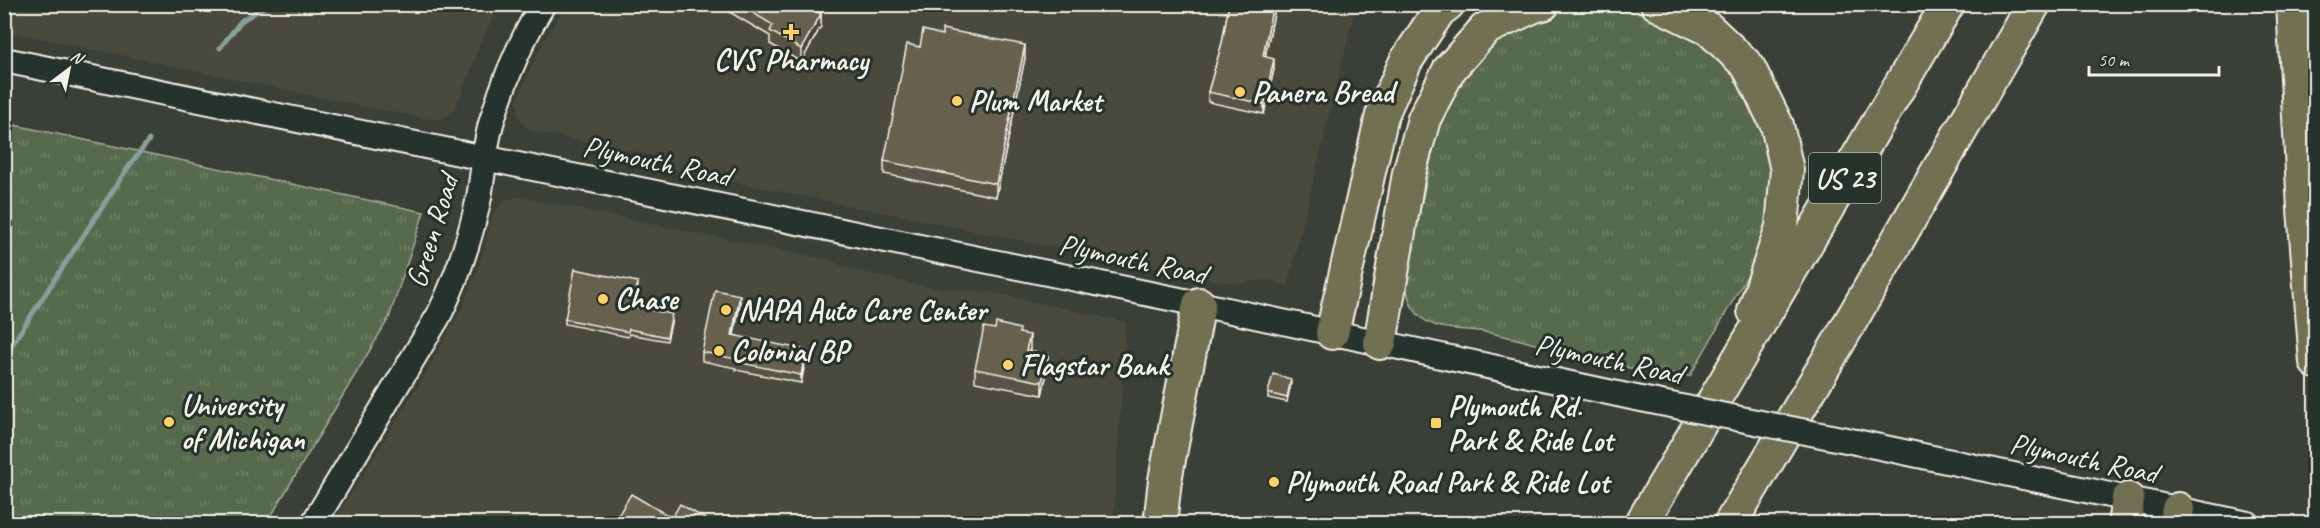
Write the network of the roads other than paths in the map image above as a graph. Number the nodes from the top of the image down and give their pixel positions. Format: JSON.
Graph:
{"nodes":[{"id":1,"x":543,"y":4,"type":"edge"},
{"id":2,"x":1448,"y":4,"type":"edge"},
{"id":3,"x":1543,"y":4,"type":"edge"},
{"id":4,"x":1658,"y":4,"type":"edge"},
{"id":5,"x":1948,"y":4,"type":"edge"},
{"id":6,"x":2034,"y":4,"type":"edge"},
{"id":7,"x":2293,"y":4,"type":"edge"},
{"id":8,"x":4,"y":60,"type":"edge"},
{"id":9,"x":485,"y":158,"type":"junction"},
{"id":10,"x":1199,"y":304,"type":"junction"},
{"id":11,"x":1332,"y":333,"type":"junction"},
{"id":12,"x":1380,"y":343,"type":"junction"},
{"id":13,"x":1837,"y":345,"type":"junction"},
{"id":14,"x":1743,"y":352,"type":"junction"},
{"id":15,"x":2316,"y":362,"type":"edge"},
{"id":16,"x":2126,"y":511,"type":"edge"},
{"id":17,"x":2176,"y":516,"type":"edge"},
{"id":18,"x":313,"y":524,"type":"edge"},
{"id":19,"x":1160,"y":524,"type":"edge"},
{"id":20,"x":1641,"y":524,"type":"edge"},
{"id":21,"x":1730,"y":524,"type":"edge"},
{"id":22,"x":1748,"y":524,"type":"edge"},
{"id":23,"x":2248,"y":524,"type":"edge"}],
"edges":[{"from":1,"to":9,"type":"main road","name":"Green Road"},
{"from":2,"to":11,"type":"highway"},
{"from":3,"to":12,"type":"highway"},
{"from":4,"to":14,"type":"highway"},
{"from":5,"to":14,"type":"highway","number":"US 23"},
{"from":6,"to":13,"type":"highway","number":"US 23"},
{"from":7,"to":15,"type":"highway"},
{"from":8,"to":9,"type":"main road","name":"Plymouth Road"},
{"from":9,"to":10,"type":"main road","name":"Plymouth Road"},
{"from":9,"to":18,"type":"main road","name":"Green Road"},
{"from":10,"to":11,"type":"main road","name":"Plymouth Road"},
{"from":10,"to":19,"type":"highway"},
{"from":11,"to":12,"type":"main road","name":"Plymouth Road"},
{"from":12,"to":16,"type":"main road","name":"Plymouth Road","bridge":true},
{"from":13,"to":21,"type":"highway","number":"US 23"},
{"from":13,"to":22,"type":"highway"},
{"from":14,"to":20,"type":"highway","number":"US 23"},
{"from":16,"to":17,"type":"main road","name":"Plymouth Road"},
{"from":17,"to":23,"type":"main road","name":"Plymouth Road"}]}
